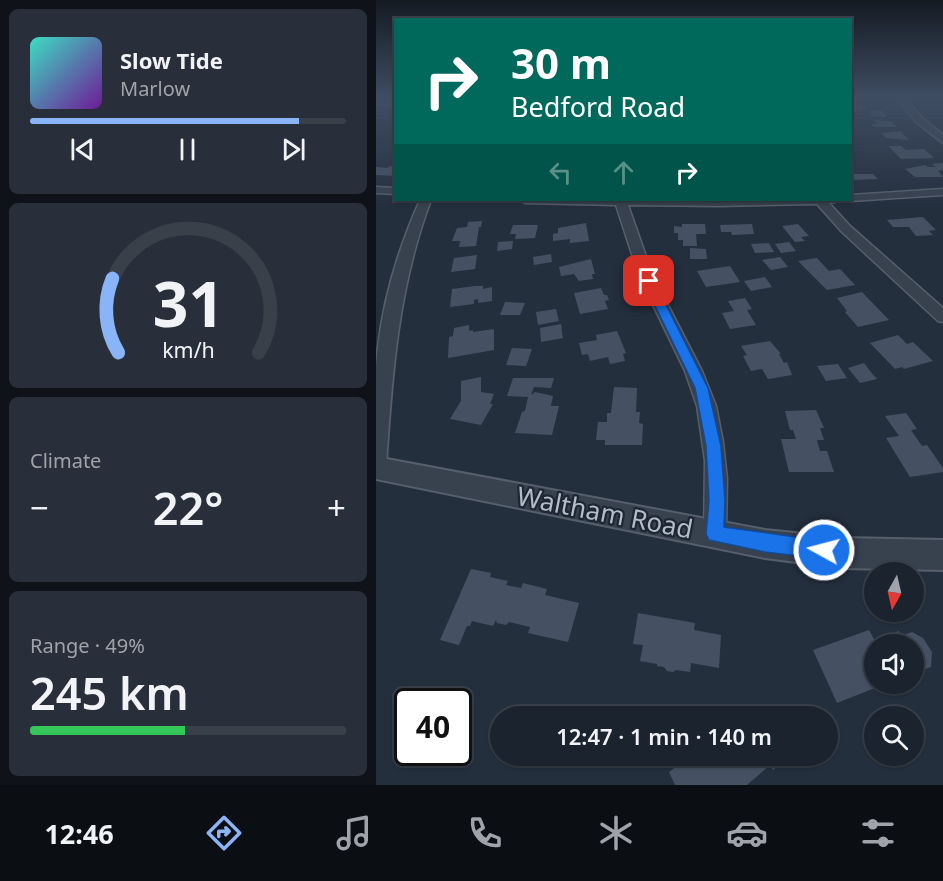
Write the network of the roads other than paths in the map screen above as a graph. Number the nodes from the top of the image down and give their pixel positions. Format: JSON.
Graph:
{"nodes":[{"id":1,"x":376,"y":190,"type":"edge"},
{"id":2,"x":394,"y":191,"type":"edge"},
{"id":3,"x":943,"y":192,"type":"edge"},
{"id":4,"x":852,"y":198,"type":"edge"},
{"id":5,"x":425,"y":201,"type":"edge"},
{"id":6,"x":621,"y":201,"type":"edge"},
{"id":7,"x":821,"y":201,"type":"edge"},
{"id":8,"x":943,"y":317,"type":"edge"},
{"id":9,"x":376,"y":468,"type":"edge"},
{"id":10,"x":715,"y":534,"type":"junction"},
{"id":11,"x":943,"y":555,"type":"edge"}],
"edges":[{"from":1,"to":2,"type":"street"},
{"from":3,"to":4,"type":"street"},
{"from":5,"to":9,"type":"street"},
{"from":6,"to":10,"type":"street"},
{"from":7,"to":8,"type":"street"},
{"from":9,"to":10,"type":"street","name":"Waltham Road"},
{"from":10,"to":11,"type":"street","name":"Waltham Road"}]}
